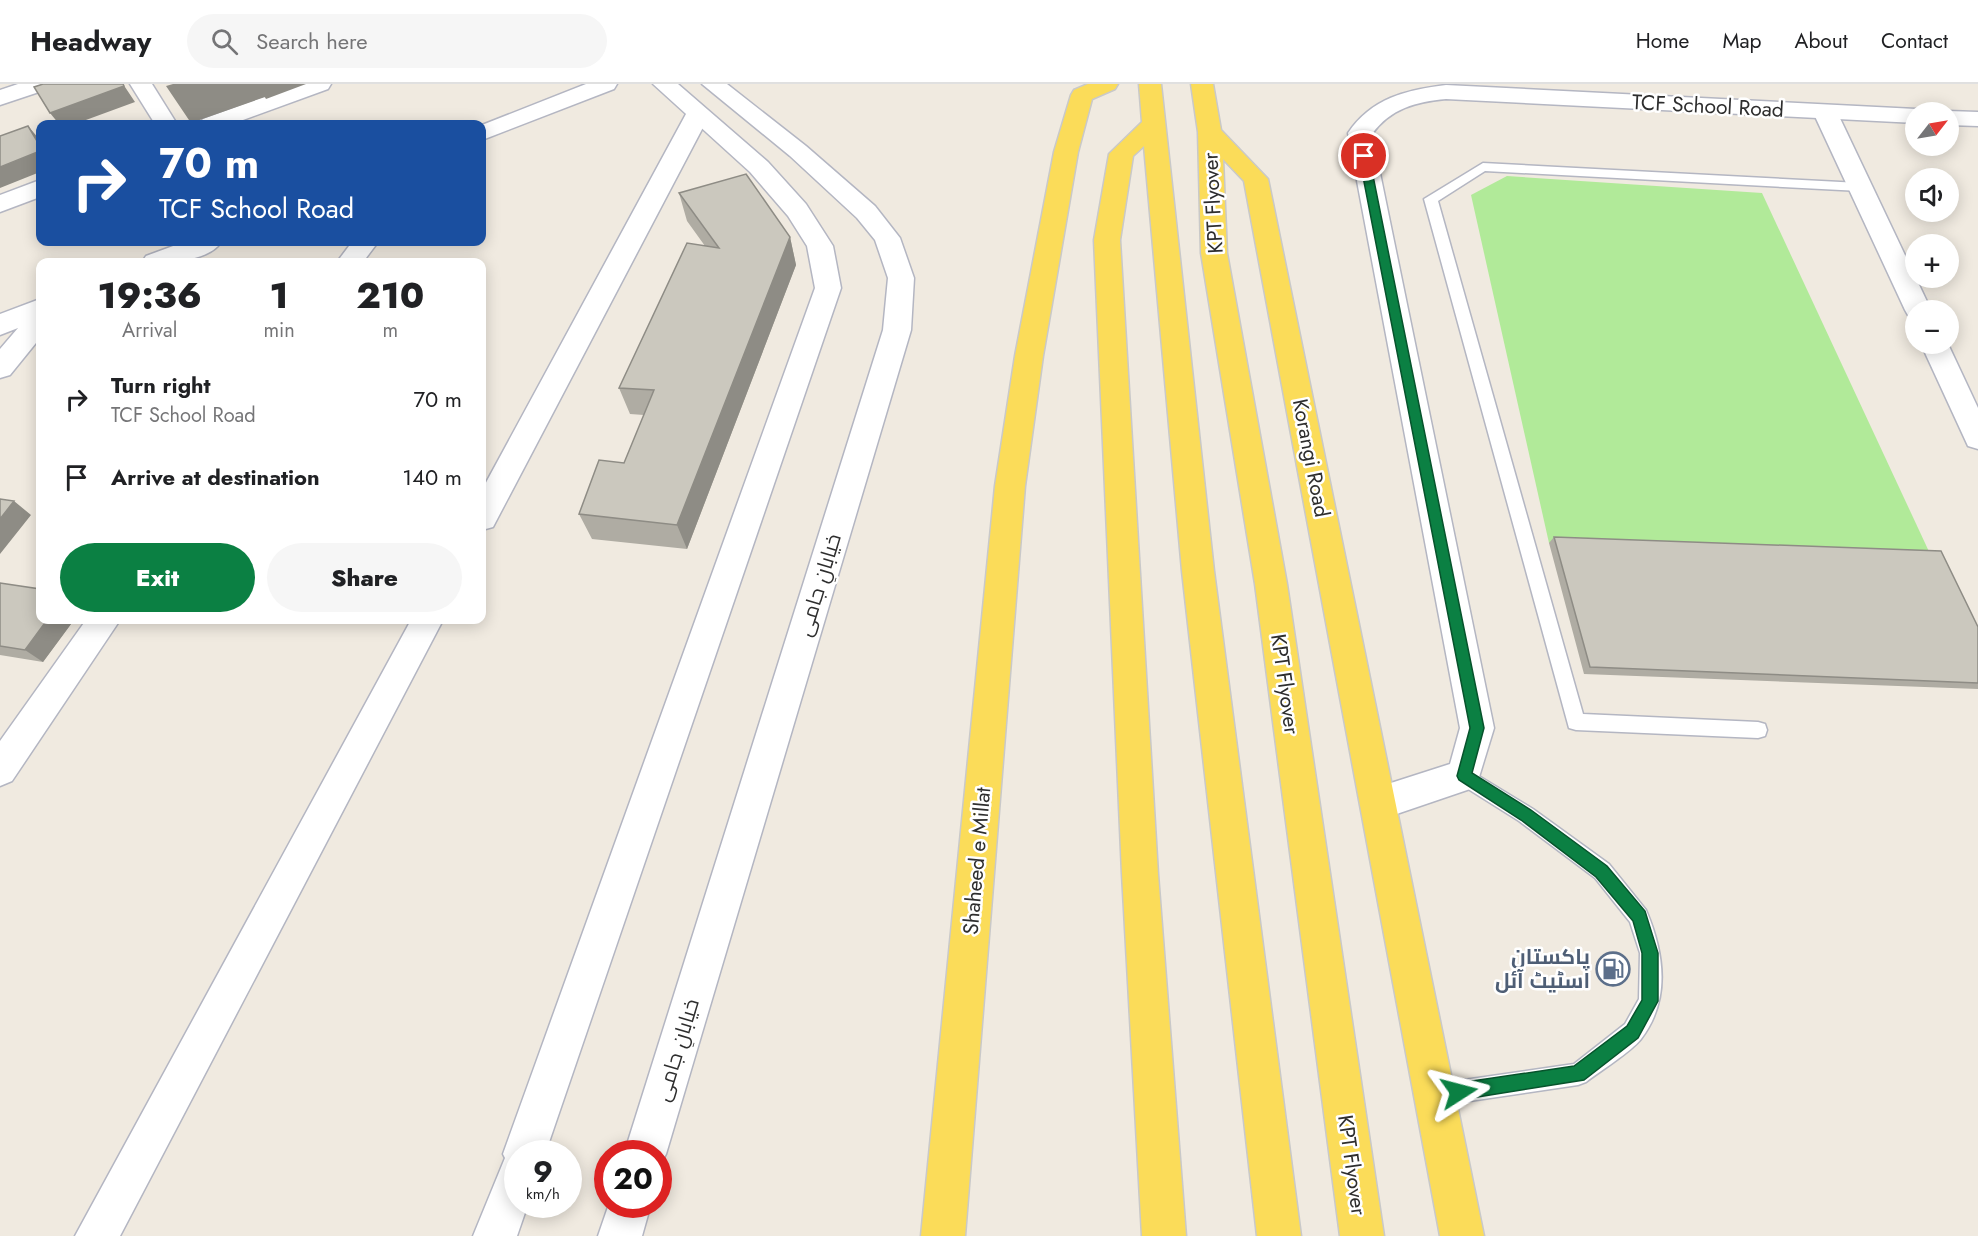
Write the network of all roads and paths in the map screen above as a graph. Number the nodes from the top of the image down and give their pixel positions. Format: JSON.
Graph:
{"nodes":[{"id":1,"x":40,"y":84,"type":"edge"},
{"id":2,"x":141,"y":84,"type":"edge"},
{"id":3,"x":320,"y":84,"type":"edge"},
{"id":4,"x":606,"y":84,"type":"edge"},
{"id":5,"x":664,"y":84,"type":"edge"},
{"id":6,"x":713,"y":84,"type":"edge"},
{"id":7,"x":1107,"y":84,"type":"edge"},
{"id":8,"x":1150,"y":84,"type":"edge"},
{"id":9,"x":1202,"y":84,"type":"edge"},
{"id":10,"x":0,"y":98,"type":"edge"},
{"id":11,"x":1825,"y":112,"type":"junction"},
{"id":12,"x":698,"y":114,"type":"junction"},
{"id":13,"x":1905,"y":116,"type":"edge"},
{"id":14,"x":1959,"y":118,"type":"edge"},
{"id":15,"x":1978,"y":119,"type":"edge"},
{"id":16,"x":164,"y":120,"type":"edge"},
{"id":17,"x":222,"y":120,"type":"edge"},
{"id":18,"x":1152,"y":125,"type":"junction"},
{"id":19,"x":486,"y":132,"type":"edge"},
{"id":20,"x":1210,"y":132,"type":"junction"},
{"id":21,"x":1860,"y":187,"type":"junction"},
{"id":22,"x":36,"y":190,"type":"edge"},
{"id":23,"x":0,"y":204,"type":"edge"},
{"id":24,"x":197,"y":246,"type":"edge"},
{"id":25,"x":166,"y":258,"type":"edge"},
{"id":26,"x":1913,"y":300,"type":"edge"},
{"id":27,"x":36,"y":310,"type":"edge"},
{"id":28,"x":0,"y":325,"type":"edge"},
{"id":29,"x":36,"y":325,"type":"edge"},
{"id":30,"x":1939,"y":354,"type":"edge"},
{"id":31,"x":0,"y":368,"type":"edge"},
{"id":32,"x":1978,"y":438,"type":"edge"},
{"id":33,"x":486,"y":511,"type":"edge"},
{"id":34,"x":101,"y":624,"type":"edge"},
{"id":35,"x":425,"y":624,"type":"edge"},
{"id":36,"x":1758,"y":730,"type":"dead end"},
{"id":37,"x":0,"y":770,"type":"edge"},
{"id":38,"x":1464,"y":776,"type":"junction"},
{"id":39,"x":1379,"y":803,"type":"junction"},
{"id":40,"x":1436,"y":1095,"type":"junction"},
{"id":41,"x":529,"y":1140,"type":"edge"},
{"id":42,"x":649,"y":1140,"type":"edge"},
{"id":43,"x":504,"y":1211,"type":"edge"},
{"id":44,"x":626,"y":1218,"type":"edge"},
{"id":45,"x":97,"y":1236,"type":"edge"},
{"id":46,"x":495,"y":1236,"type":"edge"},
{"id":47,"x":620,"y":1236,"type":"edge"},
{"id":48,"x":943,"y":1236,"type":"edge"},
{"id":49,"x":1164,"y":1236,"type":"edge"},
{"id":50,"x":1279,"y":1236,"type":"edge"},
{"id":51,"x":1362,"y":1236,"type":"edge"},
{"id":52,"x":1462,"y":1236,"type":"edge"}],
"edges":[{"from":1,"to":10,"type":"street"},
{"from":2,"to":16,"type":"street"},
{"from":3,"to":17,"type":"street"},
{"from":4,"to":19,"type":"street"},
{"from":5,"to":12,"type":"street"},
{"from":6,"to":42,"type":"street","name":"خیابانِ جامی"},
{"from":7,"to":48,"type":"main road","name":"Shaheed e Millat"},
{"from":8,"to":18,"type":"main road"},
{"from":9,"to":20,"type":"main road","name":"KPT Flyover"},
{"from":11,"to":13,"type":"street","name":"TCF School Road"},
{"from":11,"to":21,"type":"street"},
{"from":11,"to":38,"type":"street","name":"TCF School Road"},
{"from":12,"to":33,"type":"street"},
{"from":12,"to":41,"type":"street"},
{"from":14,"to":15,"type":"street"},
{"from":18,"to":49,"type":"main road"},
{"from":18,"to":50,"type":"main road"},
{"from":20,"to":39,"type":"main road","name":"Korangi Road"},
{"from":20,"to":51,"type":"main road","name":"KPT Flyover"},
{"from":21,"to":26,"type":"street"},
{"from":21,"to":36,"type":"lane"},
{"from":22,"to":23,"type":"street"},
{"from":24,"to":25,"type":"street"},
{"from":27,"to":28,"type":"street"},
{"from":29,"to":31,"type":"street"},
{"from":30,"to":32,"type":"street"},
{"from":34,"to":37,"type":"street"},
{"from":35,"to":45,"type":"street"},
{"from":38,"to":39,"type":"street"},
{"from":38,"to":40,"type":"lane"},
{"from":39,"to":40,"type":"main road","name":"Korangi Road"},
{"from":40,"to":52,"type":"main road","name":"Korangi Road"},
{"from":43,"to":46,"type":"street"},
{"from":44,"to":47,"type":"street"}]}
